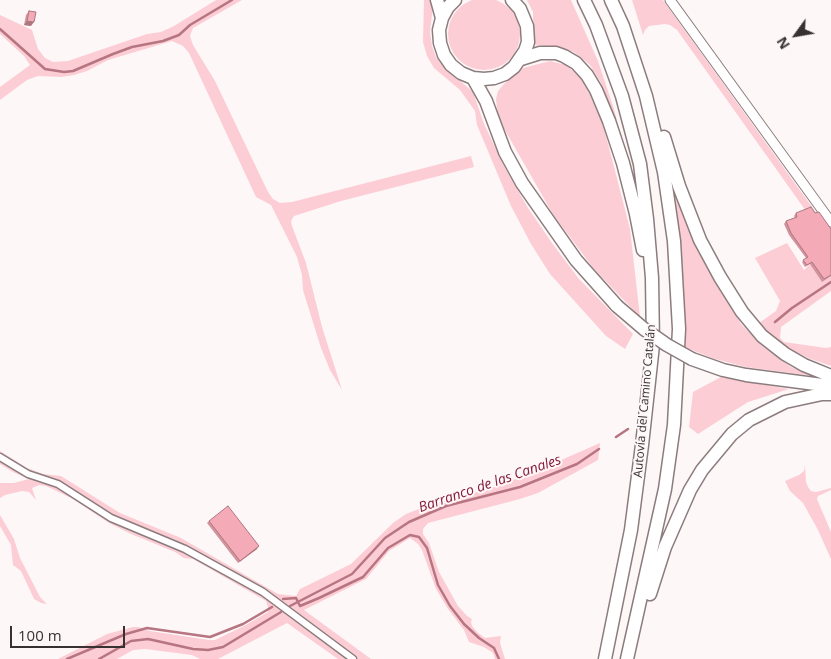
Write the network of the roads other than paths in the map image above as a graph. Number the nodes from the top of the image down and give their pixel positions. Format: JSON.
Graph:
{"nodes":[{"id":1,"x":437,"y":0,"type":"edge"},
{"id":2,"x":455,"y":0,"type":"edge"},
{"id":3,"x":512,"y":0,"type":"edge"},
{"id":4,"x":584,"y":0,"type":"edge"},
{"id":5,"x":611,"y":0,"type":"edge"},
{"id":6,"x":670,"y":0,"type":"edge"},
{"id":7,"x":442,"y":18,"type":"junction"},
{"id":8,"x":623,"y":26,"type":"junction"},
{"id":9,"x":521,"y":59,"type":"junction"},
{"id":10,"x":473,"y":78,"type":"junction"},
{"id":11,"x":494,"y":78,"type":"junction"},
{"id":12,"x":486,"y":101,"type":"junction"},
{"id":13,"x":831,"y":222,"type":"edge"},
{"id":14,"x":653,"y":345,"type":"junction"},
{"id":15,"x":831,"y":376,"type":"edge"},
{"id":16,"x":831,"y":386,"type":"edge"},
{"id":17,"x":831,"y":394,"type":"edge"},
{"id":18,"x":0,"y":457,"type":"edge"},
{"id":19,"x":353,"y":659,"type":"edge"},
{"id":20,"x":605,"y":659,"type":"edge"},
{"id":21,"x":627,"y":659,"type":"edge"},
{"id":22,"x":634,"y":659,"type":"edge"}],
"edges":[{"from":1,"to":7,"type":"highway"},
{"from":2,"to":7,"type":"highway"},
{"from":3,"to":9,"type":"highway"},
{"from":4,"to":14,"type":"highway","name":"Autovía del Camino Catalán"},
{"from":5,"to":8,"type":"highway"},
{"from":6,"to":13,"type":"street"},
{"from":7,"to":10,"type":"highway"},
{"from":8,"to":15,"type":"highway"},
{"from":8,"to":21,"type":"highway"},
{"from":9,"to":11,"type":"highway"},
{"from":9,"to":14,"type":"highway"},
{"from":10,"to":11,"type":"highway"},
{"from":10,"to":12,"type":"highway"},
{"from":11,"to":12,"type":"highway"},
{"from":12,"to":16,"type":"highway","bridge":true},
{"from":14,"to":20,"type":"highway","name":"Autovía del Camino Catalán"},
{"from":17,"to":22,"type":"highway"},
{"from":18,"to":19,"type":"street"}]}
